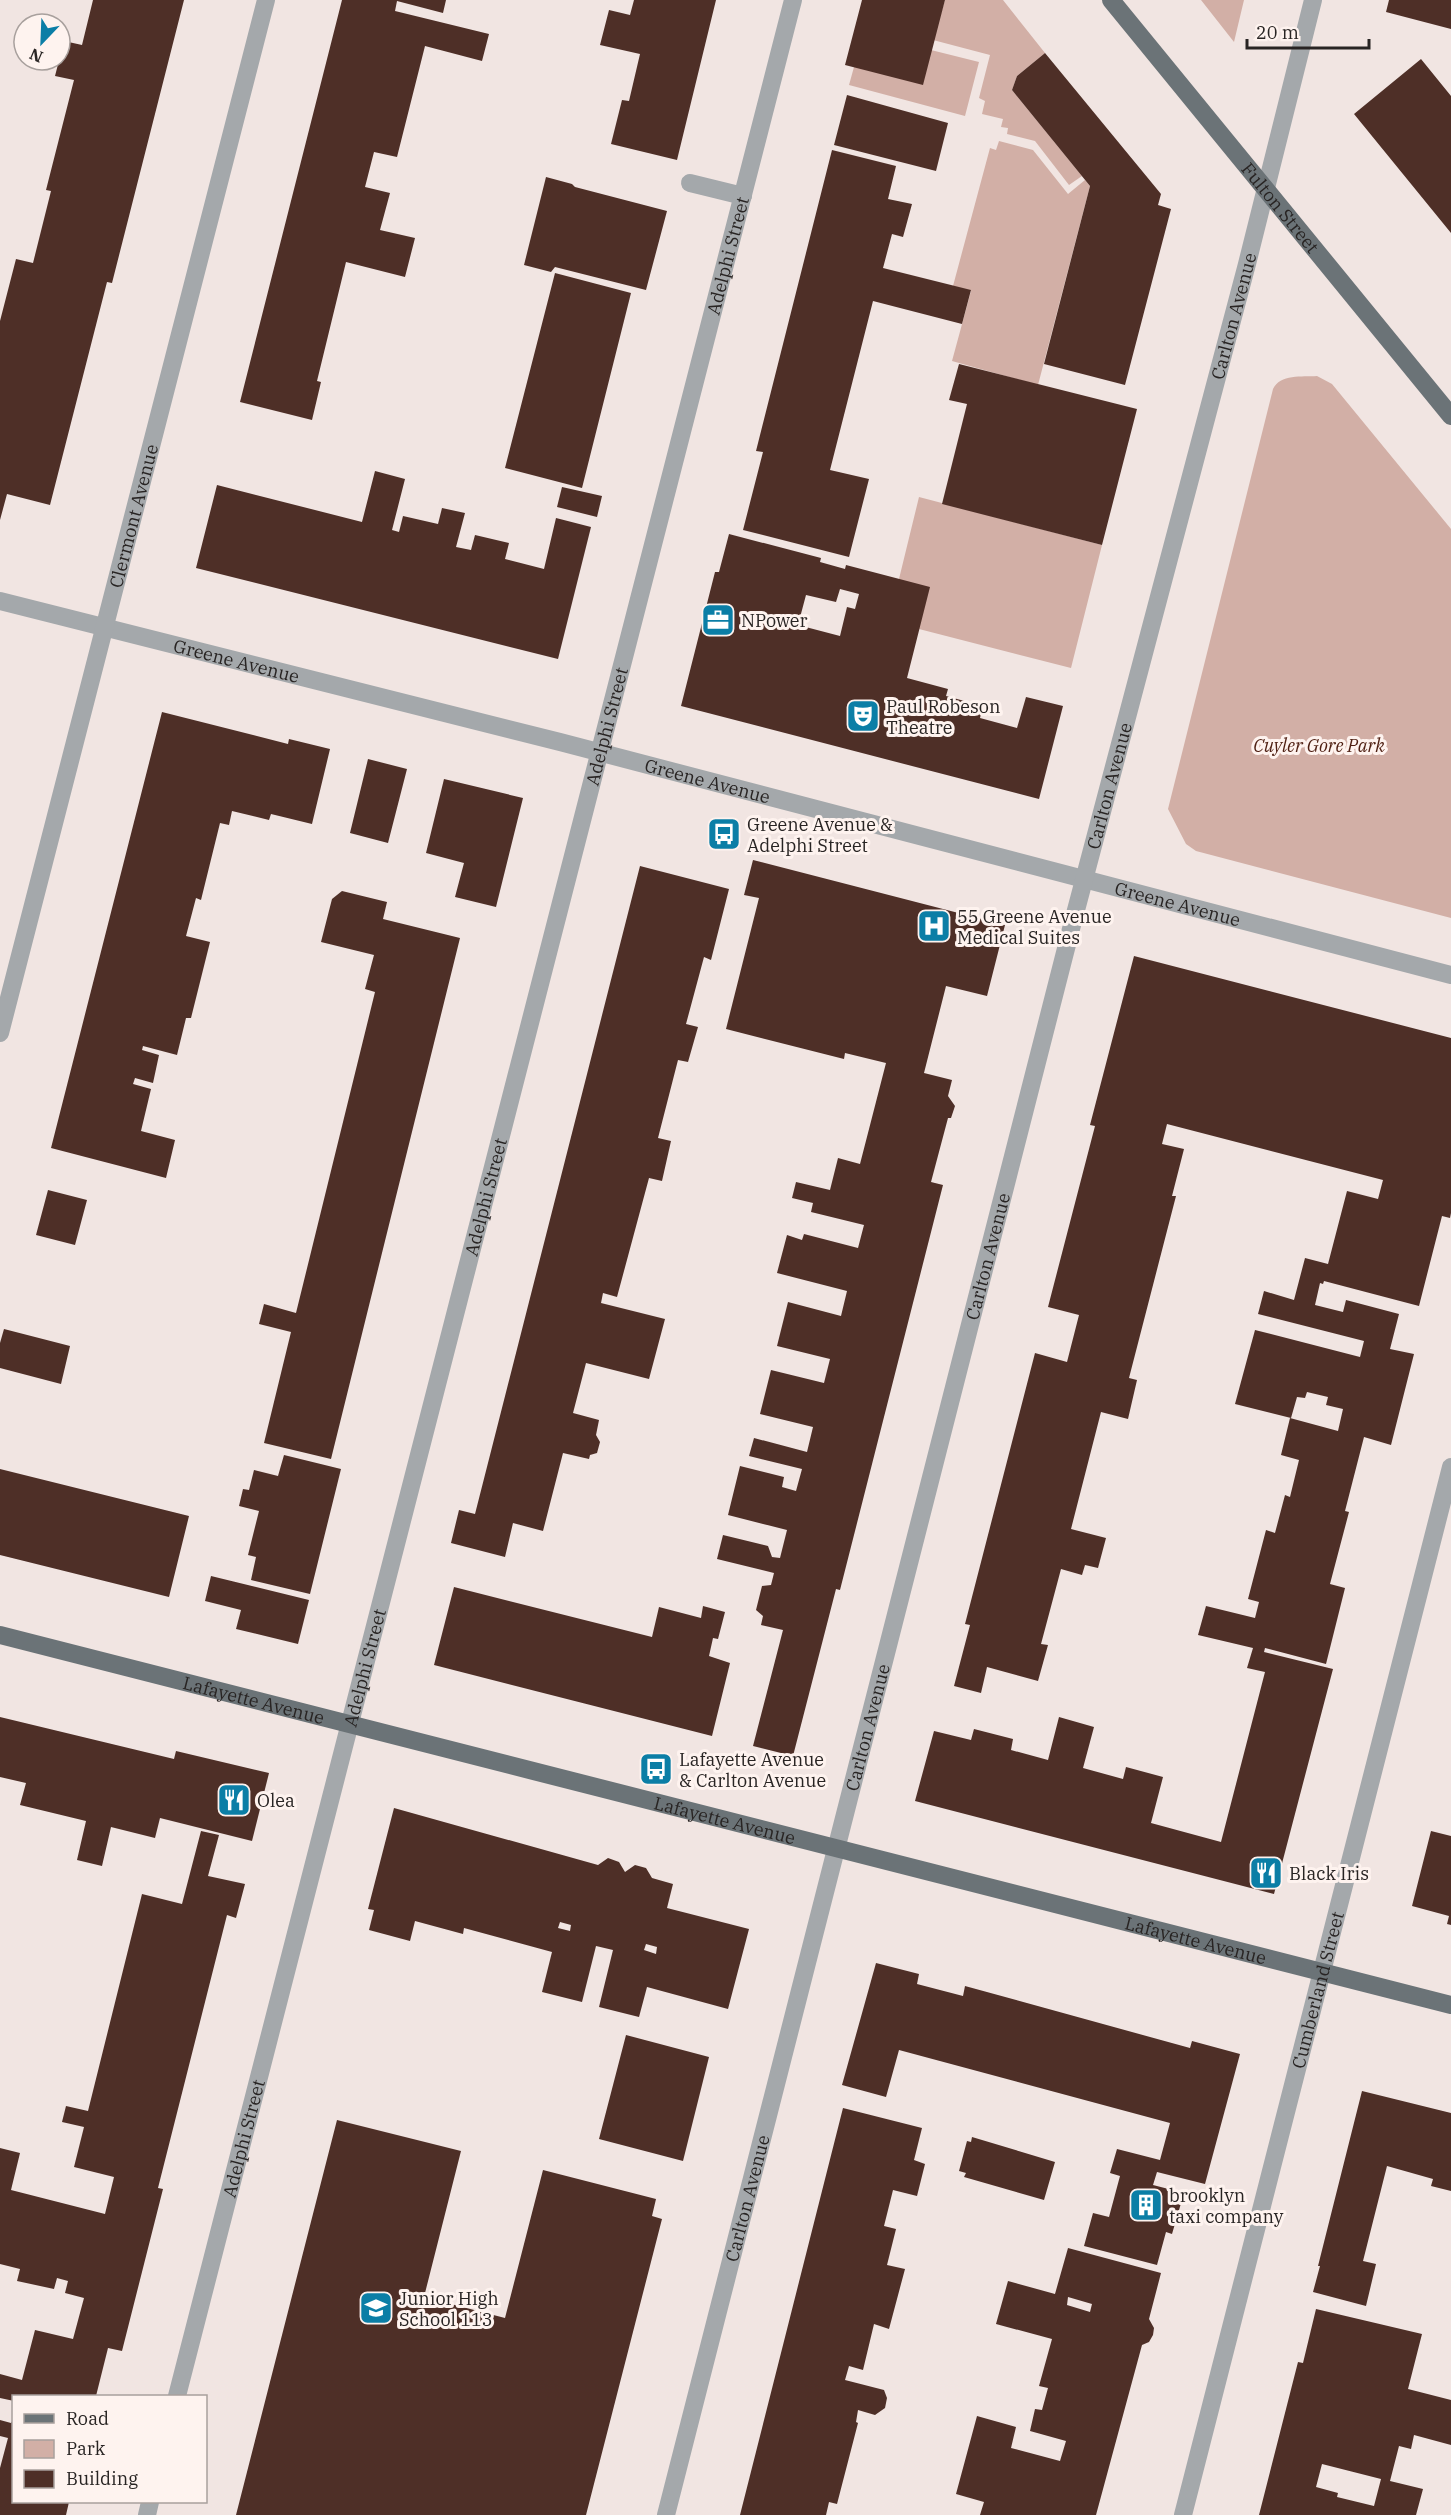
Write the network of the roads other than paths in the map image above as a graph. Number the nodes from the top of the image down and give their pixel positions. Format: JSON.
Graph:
{"nodes":[{"id":1,"x":266,"y":0,"type":"edge"},
{"id":2,"x":794,"y":0,"type":"edge"},
{"id":3,"x":1111,"y":0,"type":"edge"},
{"id":4,"x":1313,"y":0,"type":"edge"},
{"id":5,"x":690,"y":183,"type":"dead end"},
{"id":6,"x":1265,"y":190,"type":"junction"},
{"id":7,"x":743,"y":196,"type":"junction"},
{"id":8,"x":1451,"y":416,"type":"edge"},
{"id":9,"x":0,"y":600,"type":"edge"},
{"id":10,"x":104,"y":627,"type":"junction"},
{"id":11,"x":599,"y":753,"type":"junction"},
{"id":12,"x":1084,"y":878,"type":"junction"},
{"id":13,"x":1451,"y":975,"type":"edge"},
{"id":14,"x":0,"y":1033,"type":"edge"},
{"id":15,"x":1451,"y":1467,"type":"edge"},
{"id":16,"x":0,"y":1635,"type":"edge"},
{"id":17,"x":351,"y":1724,"type":"junction"},
{"id":18,"x":837,"y":1850,"type":"junction"},
{"id":19,"x":1322,"y":1972,"type":"junction"},
{"id":20,"x":1451,"y":2005,"type":"edge"},
{"id":21,"x":178,"y":2395,"type":"edge"},
{"id":22,"x":666,"y":2515,"type":"edge"},
{"id":23,"x":1183,"y":2515,"type":"edge"}],
"edges":[{"from":1,"to":10,"type":"street","name":"Clermont Avenue"},
{"from":2,"to":7,"type":"street","name":"Adelphi Street"},
{"from":3,"to":6,"type":"main road","name":"Fulton Street"},
{"from":4,"to":6,"type":"street","name":"Carlton Avenue"},
{"from":5,"to":7,"type":"street"},
{"from":6,"to":8,"type":"main road","name":"Fulton Street"},
{"from":6,"to":12,"type":"street","name":"Carlton Avenue"},
{"from":7,"to":11,"type":"street","name":"Adelphi Street"},
{"from":9,"to":10,"type":"street","name":"Greene Avenue"},
{"from":10,"to":11,"type":"street","name":"Greene Avenue"},
{"from":10,"to":14,"type":"street","name":"Clermont Avenue"},
{"from":11,"to":12,"type":"street","name":"Greene Avenue"},
{"from":11,"to":17,"type":"street","name":"Adelphi Street"},
{"from":12,"to":13,"type":"street","name":"Greene Avenue"},
{"from":12,"to":18,"type":"street","name":"Carlton Avenue"},
{"from":15,"to":19,"type":"street","name":"Cumberland Street"},
{"from":16,"to":17,"type":"main road","name":"Lafayette Avenue"},
{"from":17,"to":18,"type":"main road","name":"Lafayette Avenue"},
{"from":17,"to":21,"type":"street","name":"Adelphi Street"},
{"from":18,"to":19,"type":"main road","name":"Lafayette Avenue"},
{"from":18,"to":22,"type":"street","name":"Carlton Avenue"},
{"from":19,"to":20,"type":"main road","name":"Lafayette Avenue"},
{"from":19,"to":23,"type":"street","name":"Cumberland Street"}]}
